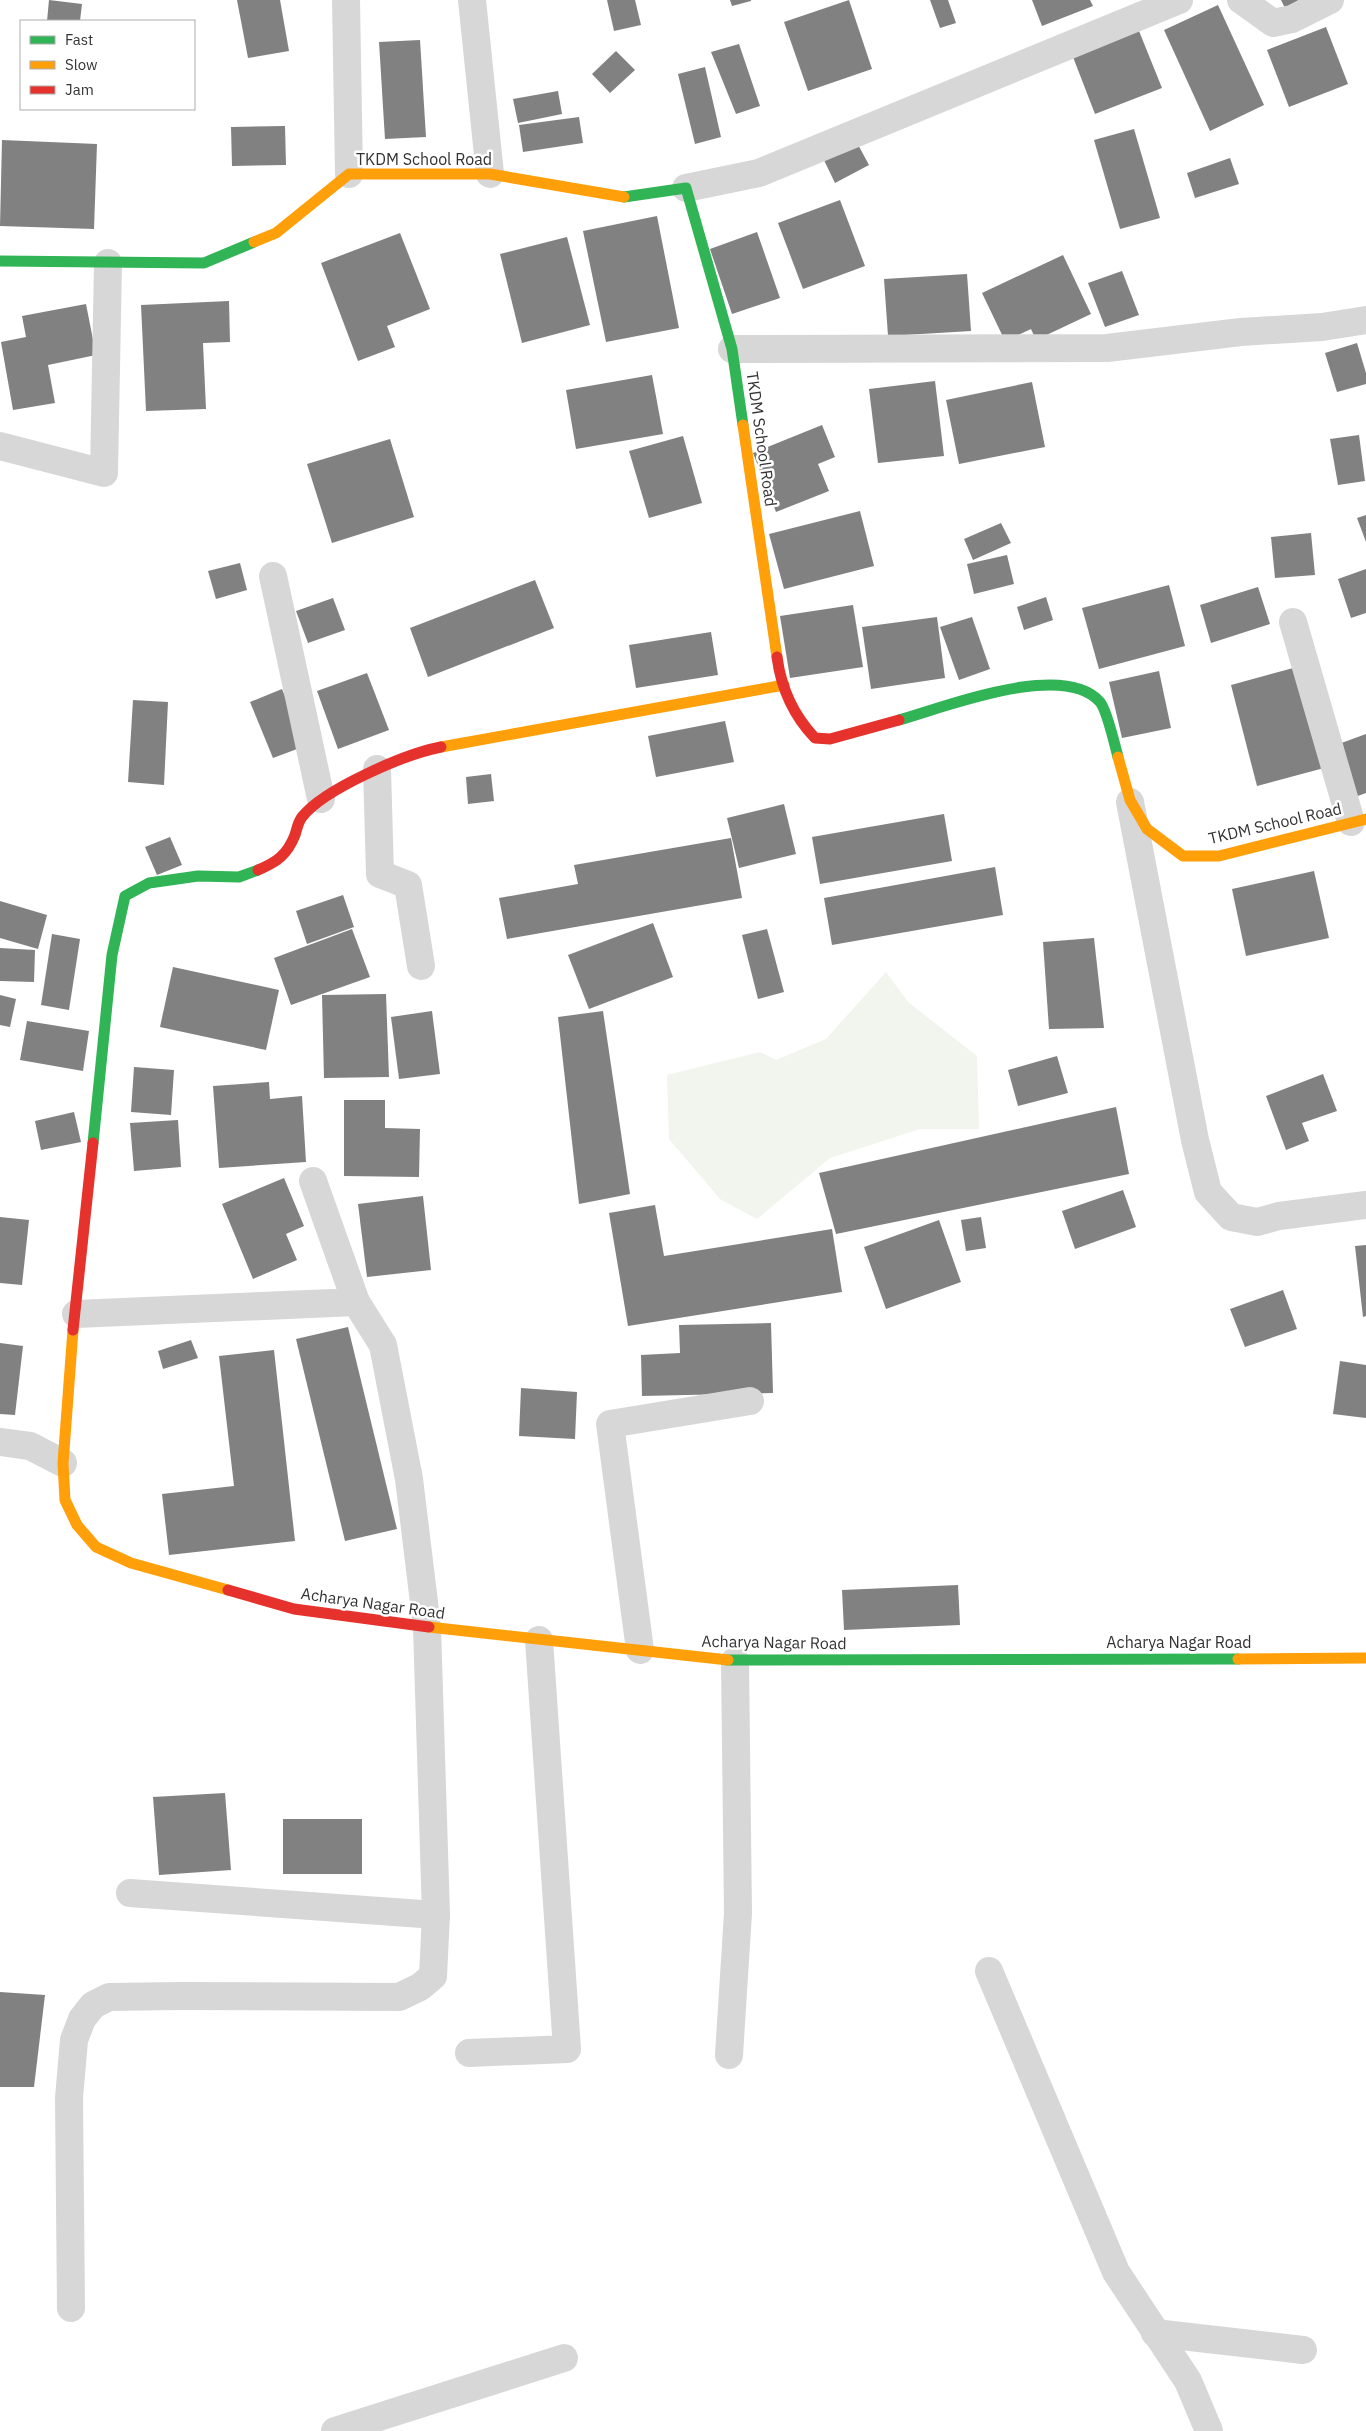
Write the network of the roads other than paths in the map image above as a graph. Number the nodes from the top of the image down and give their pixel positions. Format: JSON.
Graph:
{"nodes":[{"id":1,"x":346,"y":0,"type":"edge"},
{"id":2,"x":472,"y":0,"type":"edge"},
{"id":3,"x":1179,"y":0,"type":"edge"},
{"id":4,"x":1242,"y":0,"type":"edge"},
{"id":5,"x":1330,"y":0,"type":"edge"},
{"id":6,"x":349,"y":174,"type":"junction"},
{"id":7,"x":490,"y":174,"type":"junction"},
{"id":8,"x":686,"y":188,"type":"junction"},
{"id":9,"x":0,"y":261,"type":"edge"},
{"id":10,"x":108,"y":264,"type":"junction"},
{"id":11,"x":1366,"y":320,"type":"edge"},
{"id":12,"x":732,"y":349,"type":"junction"},
{"id":13,"x":0,"y":446,"type":"edge"},
{"id":14,"x":273,"y":576,"type":"dead end"},
{"id":15,"x":1294,"y":622,"type":"dead end"},
{"id":16,"x":784,"y":685,"type":"junction"},
{"id":17,"x":377,"y":769,"type":"junction"},
{"id":18,"x":321,"y":798,"type":"junction"},
{"id":19,"x":1130,"y":800,"type":"junction"},
{"id":20,"x":1358,"y":820,"type":"edge"},
{"id":21,"x":421,"y":966,"type":"dead end"},
{"id":22,"x":313,"y":1181,"type":"dead end"},
{"id":23,"x":1366,"y":1205,"type":"edge"},
{"id":24,"x":356,"y":1302,"type":"junction"},
{"id":25,"x":76,"y":1314,"type":"junction"},
{"id":26,"x":750,"y":1401,"type":"dead end"},
{"id":27,"x":0,"y":1442,"type":"edge"},
{"id":28,"x":63,"y":1463,"type":"junction"},
{"id":29,"x":427,"y":1627,"type":"junction"},
{"id":30,"x":539,"y":1640,"type":"junction"},
{"id":31,"x":640,"y":1650,"type":"junction"},
{"id":32,"x":1366,"y":1658,"type":"edge"},
{"id":33,"x":735,"y":1661,"type":"junction"},
{"id":34,"x":130,"y":1893,"type":"dead end"},
{"id":35,"x":436,"y":1915,"type":"junction"},
{"id":36,"x":990,"y":1971,"type":"dead end"},
{"id":37,"x":468,"y":2053,"type":"dead end"},
{"id":38,"x":729,"y":2055,"type":"dead end"},
{"id":39,"x":71,"y":2308,"type":"dead end"},
{"id":40,"x":1155,"y":2333,"type":"junction"},
{"id":41,"x":1303,"y":2350,"type":"dead end"},
{"id":42,"x":564,"y":2358,"type":"dead end"},
{"id":43,"x":335,"y":2431,"type":"edge"},
{"id":44,"x":1209,"y":2431,"type":"edge"}],
"edges":[{"from":1,"to":6,"type":"street"},
{"from":2,"to":7,"type":"street"},
{"from":3,"to":8,"type":"street"},
{"from":4,"to":5,"type":"street"},
{"from":6,"to":7,"type":"street","name":"TKDM School Road"},
{"from":6,"to":10,"type":"street","name":"TKDM School Road"},
{"from":7,"to":8,"type":"street","name":"TKDM School Road"},
{"from":8,"to":12,"type":"street","name":"TKDM School Road"},
{"from":9,"to":10,"type":"street","name":"TKDM School Road"},
{"from":10,"to":13,"type":"street"},
{"from":11,"to":12,"type":"street"},
{"from":12,"to":16,"type":"street","name":"TKDM School Road"},
{"from":14,"to":18,"type":"street"},
{"from":15,"to":20,"type":"street"},
{"from":16,"to":17,"type":"street","name":"Acharya Nagar Road"},
{"from":16,"to":19,"type":"street","name":"TKDM School Road"},
{"from":17,"to":18,"type":"street","name":"Acharya Nagar Road"},
{"from":17,"to":21,"type":"street"},
{"from":18,"to":25,"type":"street","name":"Acharya Nagar Road"},
{"from":19,"to":20,"type":"street","name":"TKDM School Road"},
{"from":19,"to":23,"type":"street"},
{"from":22,"to":24,"type":"street"},
{"from":24,"to":25,"type":"street"},
{"from":24,"to":29,"type":"street"},
{"from":25,"to":28,"type":"street","name":"Acharya Nagar Road"},
{"from":26,"to":31,"type":"street"},
{"from":27,"to":28,"type":"street"},
{"from":28,"to":29,"type":"street","name":"Acharya Nagar Road"},
{"from":29,"to":30,"type":"street","name":"Acharya Nagar Road"},
{"from":29,"to":35,"type":"street"},
{"from":30,"to":31,"type":"street","name":"Acharya Nagar Road"},
{"from":30,"to":37,"type":"street"},
{"from":31,"to":33,"type":"street","name":"Acharya Nagar Road"},
{"from":32,"to":33,"type":"street","name":"Acharya Nagar Road"},
{"from":33,"to":38,"type":"street"},
{"from":34,"to":35,"type":"street"},
{"from":35,"to":39,"type":"street"},
{"from":36,"to":40,"type":"street"},
{"from":40,"to":41,"type":"street"},
{"from":40,"to":44,"type":"street"},
{"from":42,"to":43,"type":"street"}]}
